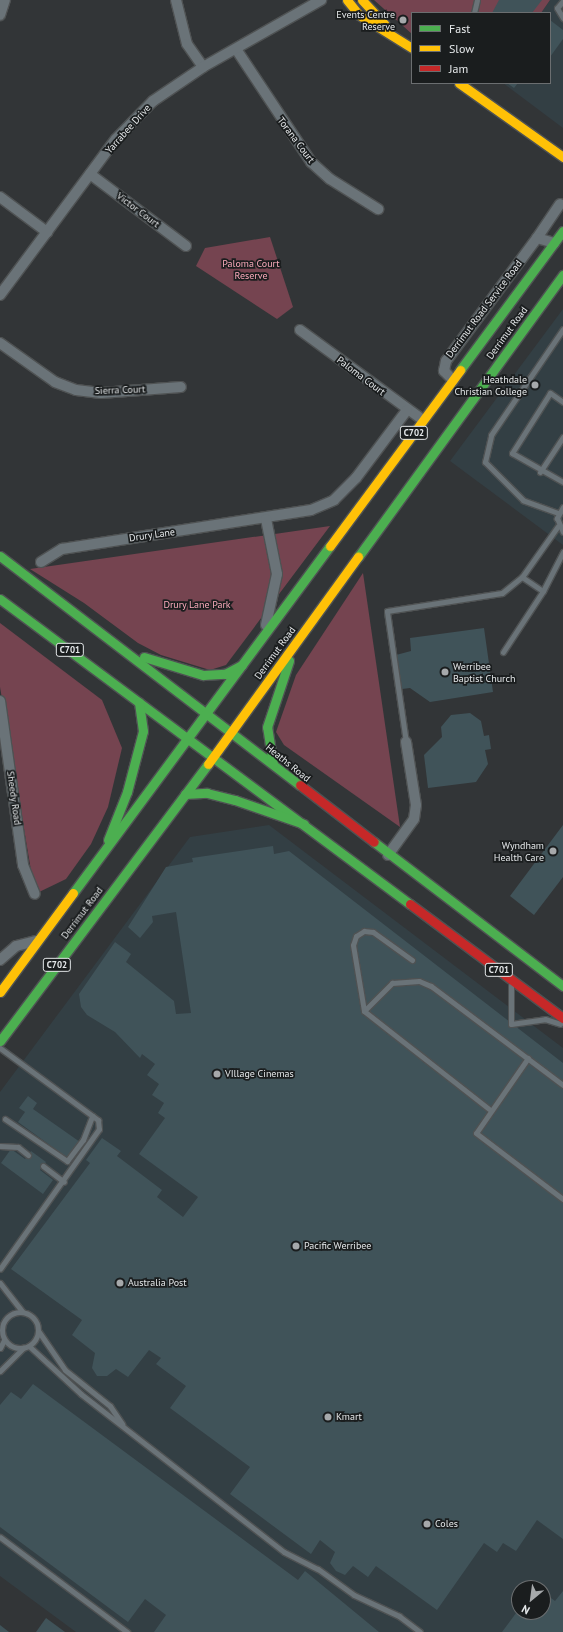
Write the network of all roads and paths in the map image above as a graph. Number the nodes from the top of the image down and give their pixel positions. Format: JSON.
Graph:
{"nodes":[{"id":1,"x":5,"y":0,"type":"edge"},
{"id":2,"x":176,"y":0,"type":"edge"},
{"id":3,"x":320,"y":0,"type":"edge"},
{"id":4,"x":347,"y":0,"type":"edge"},
{"id":5,"x":362,"y":0,"type":"edge"},
{"id":6,"x":477,"y":0,"type":"edge"},
{"id":7,"x":563,"y":0,"type":"edge"},
{"id":8,"x":474,"y":12,"type":"edge"},
{"id":9,"x":0,"y":15,"type":"edge"},
{"id":10,"x":563,"y":18,"type":"edge"},
{"id":11,"x":397,"y":37,"type":"junction"},
{"id":12,"x":411,"y":47,"type":"edge"},
{"id":13,"x":236,"y":49,"type":"junction"},
{"id":14,"x":203,"y":67,"type":"junction"},
{"id":15,"x":460,"y":84,"type":"edge"},
{"id":16,"x":514,"y":124,"type":"junction"},
{"id":17,"x":563,"y":157,"type":"edge"},
{"id":18,"x":563,"y":167,"type":"edge"},
{"id":19,"x":90,"y":174,"type":"junction"},
{"id":20,"x":0,"y":197,"type":"edge"},
{"id":21,"x":560,"y":204,"type":"dead end"},
{"id":22,"x":378,"y":209,"type":"dead end"},
{"id":23,"x":563,"y":231,"type":"edge"},
{"id":24,"x":47,"y":232,"type":"junction"},
{"id":25,"x":537,"y":238,"type":"junction"},
{"id":26,"x":554,"y":243,"type":"junction"},
{"id":27,"x":186,"y":246,"type":"dead end"},
{"id":28,"x":563,"y":275,"type":"edge"},
{"id":29,"x":0,"y":295,"type":"edge"},
{"id":30,"x":563,"y":329,"type":"edge"},
{"id":31,"x":300,"y":330,"type":"dead end"},
{"id":32,"x":0,"y":343,"type":"edge"},
{"id":33,"x":495,"y":369,"type":"junction"},
{"id":34,"x":461,"y":382,"type":"junction"},
{"id":35,"x":181,"y":387,"type":"dead end"},
{"id":36,"x":563,"y":402,"type":"edge"},
{"id":37,"x":407,"y":410,"type":"junction"},
{"id":38,"x":423,"y":420,"type":"junction"},
{"id":39,"x":438,"y":432,"type":"junction"},
{"id":40,"x":563,"y":437,"type":"edge"},
{"id":41,"x":540,"y":472,"type":"junction"},
{"id":42,"x":563,"y":482,"type":"edge"},
{"id":43,"x":563,"y":507,"type":"edge"},
{"id":44,"x":558,"y":513,"type":"junction"},
{"id":45,"x":266,"y":519,"type":"junction"},
{"id":46,"x":558,"y":526,"type":"junction"},
{"id":47,"x":563,"y":532,"type":"edge"},
{"id":48,"x":563,"y":552,"type":"edge"},
{"id":49,"x":0,"y":556,"type":"edge"},
{"id":50,"x":41,"y":562,"type":"dead end"},
{"id":51,"x":522,"y":577,"type":"junction"},
{"id":52,"x":543,"y":591,"type":"junction"},
{"id":53,"x":0,"y":599,"type":"edge"},
{"id":54,"x":264,"y":635,"type":"junction"},
{"id":55,"x":294,"y":645,"type":"junction"},
{"id":56,"x":124,"y":649,"type":"junction"},
{"id":57,"x":503,"y":652,"type":"dead end"},
{"id":58,"x":242,"y":665,"type":"junction"},
{"id":59,"x":0,"y":701,"type":"edge"},
{"id":60,"x":139,"y":702,"type":"junction"},
{"id":61,"x":207,"y":712,"type":"junction"},
{"id":62,"x":231,"y":732,"type":"junction"},
{"id":63,"x":188,"y":738,"type":"junction"},
{"id":64,"x":406,"y":742,"type":"joint"},
{"id":65,"x":214,"y":756,"type":"junction"},
{"id":66,"x":273,"y":764,"type":"junction"},
{"id":67,"x":185,"y":794,"type":"junction"},
{"id":68,"x":304,"y":824,"type":"junction"},
{"id":69,"x":103,"y":852,"type":"junction"},
{"id":70,"x":386,"y":859,"type":"junction"},
{"id":71,"x":387,"y":875,"type":"dead end"},
{"id":72,"x":34,"y":894,"type":"dead end"},
{"id":73,"x":408,"y":902,"type":"junction"},
{"id":74,"x":38,"y":941,"type":"junction"},
{"id":75,"x":0,"y":960,"type":"edge"},
{"id":76,"x":412,"y":960,"type":"dead end"},
{"id":77,"x":507,"y":976,"type":"junction"},
{"id":78,"x":563,"y":986,"type":"edge"},
{"id":79,"x":0,"y":992,"type":"edge"},
{"id":80,"x":364,"y":1011,"type":"junction"},
{"id":81,"x":563,"y":1018,"type":"edge"},
{"id":82,"x":563,"y":1024,"type":"edge"},
{"id":83,"x":0,"y":1041,"type":"edge"},
{"id":84,"x":0,"y":1048,"type":"edge"},
{"id":85,"x":528,"y":1058,"type":"junction"},
{"id":86,"x":563,"y":1085,"type":"edge"},
{"id":87,"x":489,"y":1109,"type":"junction"},
{"id":88,"x":92,"y":1116,"type":"junction"},
{"id":89,"x":5,"y":1119,"type":"dead end"},
{"id":90,"x":0,"y":1146,"type":"edge"},
{"id":91,"x":28,"y":1155,"type":"dead end"},
{"id":92,"x":43,"y":1166,"type":"dead end"},
{"id":93,"x":64,"y":1182,"type":"junction"},
{"id":94,"x":563,"y":1199,"type":"edge"},
{"id":95,"x":0,"y":1270,"type":"edge"},
{"id":96,"x":0,"y":1284,"type":"edge"},
{"id":97,"x":22,"y":1311,"type":"junction"},
{"id":98,"x":1,"y":1325,"type":"edge"},
{"id":99,"x":39,"y":1332,"type":"junction"},
{"id":100,"x":4,"y":1340,"type":"junction"},
{"id":101,"x":29,"y":1346,"type":"junction"},
{"id":102,"x":0,"y":1348,"type":"edge"},
{"id":103,"x":23,"y":1348,"type":"junction"},
{"id":104,"x":0,"y":1371,"type":"edge"},
{"id":105,"x":124,"y":1428,"type":"junction"},
{"id":106,"x":0,"y":1537,"type":"edge"},
{"id":107,"x":127,"y":1632,"type":"edge"},
{"id":108,"x":420,"y":1632,"type":"edge"}],
"edges":[{"from":1,"to":9,"type":"street"},
{"from":2,"to":14,"type":"street"},
{"from":3,"to":13,"type":"street","name":"Yarrabee Drive"},
{"from":4,"to":11,"type":"main road"},
{"from":5,"to":11,"type":"main road"},
{"from":6,"to":8,"type":"lane"},
{"from":7,"to":10,"type":"lane"},
{"from":11,"to":12,"type":"main road"},
{"from":13,"to":14,"type":"street","name":"Yarrabee Drive"},
{"from":13,"to":22,"type":"street","name":"Torana Court"},
{"from":14,"to":19,"type":"street","name":"Yarrabee Drive"},
{"from":15,"to":16,"type":"main road"},
{"from":16,"to":17,"type":"main road"},
{"from":16,"to":18,"type":"main road"},
{"from":19,"to":24,"type":"street","name":"Yarrabee Drive"},
{"from":19,"to":27,"type":"street","name":"Victor Court"},
{"from":20,"to":24,"type":"street"},
{"from":21,"to":25,"type":"street","name":"Derrimut Road Service Road"},
{"from":23,"to":26,"type":"main road","name":"Derrimut Road","number":"C702"},
{"from":24,"to":29,"type":"street","name":"Yarrabee Drive"},
{"from":25,"to":26,"type":"street"},
{"from":25,"to":34,"type":"street","name":"Derrimut Road Service Road"},
{"from":26,"to":34,"type":"main road","name":"Derrimut Road","number":"C702"},
{"from":28,"to":33,"type":"main road","name":"Derrimut Road","number":"C702"},
{"from":30,"to":44,"type":"lane"},
{"from":31,"to":37,"type":"street","name":"Paloma Court"},
{"from":32,"to":35,"type":"street","name":"Sierra Court"},
{"from":33,"to":34,"type":"main road"},
{"from":33,"to":39,"type":"main road","name":"Derrimut Road","number":"C702"},
{"from":34,"to":38,"type":"main road","name":"Derrimut Road","number":"C702"},
{"from":36,"to":41,"type":"lane"},
{"from":37,"to":38,"type":"street","name":"Paloma Court"},
{"from":37,"to":45,"type":"street","name":"Drury Lane"},
{"from":38,"to":39,"type":"main road"},
{"from":38,"to":54,"type":"main road","name":"Derrimut Road","number":"C702"},
{"from":39,"to":55,"type":"main road","name":"Derrimut Road","number":"C702"},
{"from":40,"to":41,"type":"lane"},
{"from":41,"to":42,"type":"lane"},
{"from":43,"to":44,"type":"lane"},
{"from":44,"to":46,"type":"lane"},
{"from":45,"to":50,"type":"street","name":"Drury Lane"},
{"from":45,"to":54,"type":"street"},
{"from":46,"to":47,"type":"lane"},
{"from":46,"to":51,"type":"lane"},
{"from":48,"to":52,"type":"lane"},
{"from":49,"to":56,"type":"main road","name":"Heaths Road","number":"C701"},
{"from":51,"to":52,"type":"lane"},
{"from":51,"to":64,"type":"lane"},
{"from":52,"to":57,"type":"lane"},
{"from":53,"to":60,"type":"main road","number":"C701"},
{"from":54,"to":58,"type":"main road","name":"Derrimut Road","number":"C702"},
{"from":55,"to":62,"type":"main road","name":"Derrimut Road","number":"C702"},
{"from":55,"to":66,"type":"main road"},
{"from":56,"to":58,"type":"main road"},
{"from":56,"to":61,"type":"main road","name":"Heaths Road","number":"C701"},
{"from":58,"to":61,"type":"main road","name":"Derrimut Road","number":"C702"},
{"from":59,"to":72,"type":"street","name":"Sheedy Road"},
{"from":60,"to":63,"type":"main road","number":"C701"},
{"from":60,"to":69,"type":"main road"},
{"from":61,"to":62,"type":"main road","name":"Heaths Road","number":"C701"},
{"from":61,"to":63,"type":"main road","name":"Derrimut Road","number":"C702"},
{"from":62,"to":65,"type":"main road","name":"Derrimut Road","number":"C702"},
{"from":62,"to":66,"type":"main road","name":"Heaths Road","number":"C701"},
{"from":63,"to":65,"type":"main road","number":"C701"},
{"from":63,"to":69,"type":"main road","name":"Derrimut Road","number":"C702"},
{"from":64,"to":70,"type":"street"},
{"from":65,"to":67,"type":"main road","name":"Derrimut Road","number":"C702"},
{"from":65,"to":68,"type":"main road","number":"C701"},
{"from":66,"to":70,"type":"main road","name":"Heaths Road","number":"C701"},
{"from":67,"to":68,"type":"main road"},
{"from":67,"to":83,"type":"main road","name":"Derrimut Road","number":"C702"},
{"from":68,"to":73,"type":"main road","number":"C701"},
{"from":69,"to":74,"type":"main road","name":"Derrimut Road","number":"C702"},
{"from":70,"to":78,"type":"main road","name":"Heaths Road","number":"C701"},
{"from":71,"to":73,"type":"main road"},
{"from":73,"to":77,"type":"main road","number":"C701"},
{"from":74,"to":75,"type":"street"},
{"from":74,"to":79,"type":"main road","name":"Derrimut Road","number":"C702"},
{"from":76,"to":80,"type":"lane"},
{"from":77,"to":81,"type":"main road","number":"C701"},
{"from":77,"to":82,"type":"lane"},
{"from":80,"to":85,"type":"lane"},
{"from":80,"to":87,"type":"lane"},
{"from":84,"to":88,"type":"lane"},
{"from":85,"to":86,"type":"lane"},
{"from":85,"to":87,"type":"lane"},
{"from":87,"to":94,"type":"lane"},
{"from":88,"to":89,"type":"lane"},
{"from":88,"to":93,"type":"lane"},
{"from":90,"to":91,"type":"lane"},
{"from":92,"to":93,"type":"lane"},
{"from":93,"to":95,"type":"lane"},
{"from":96,"to":97,"type":"lane"},
{"from":97,"to":98,"type":"lane"},
{"from":97,"to":99,"type":"lane"},
{"from":98,"to":100,"type":"lane"},
{"from":99,"to":101,"type":"lane"},
{"from":99,"to":105,"type":"lane"},
{"from":100,"to":102,"type":"lane"},
{"from":100,"to":103,"type":"lane"},
{"from":101,"to":103,"type":"lane"},
{"from":101,"to":105,"type":"lane"},
{"from":103,"to":104,"type":"lane"},
{"from":105,"to":108,"type":"lane"},
{"from":106,"to":107,"type":"lane"}]}
